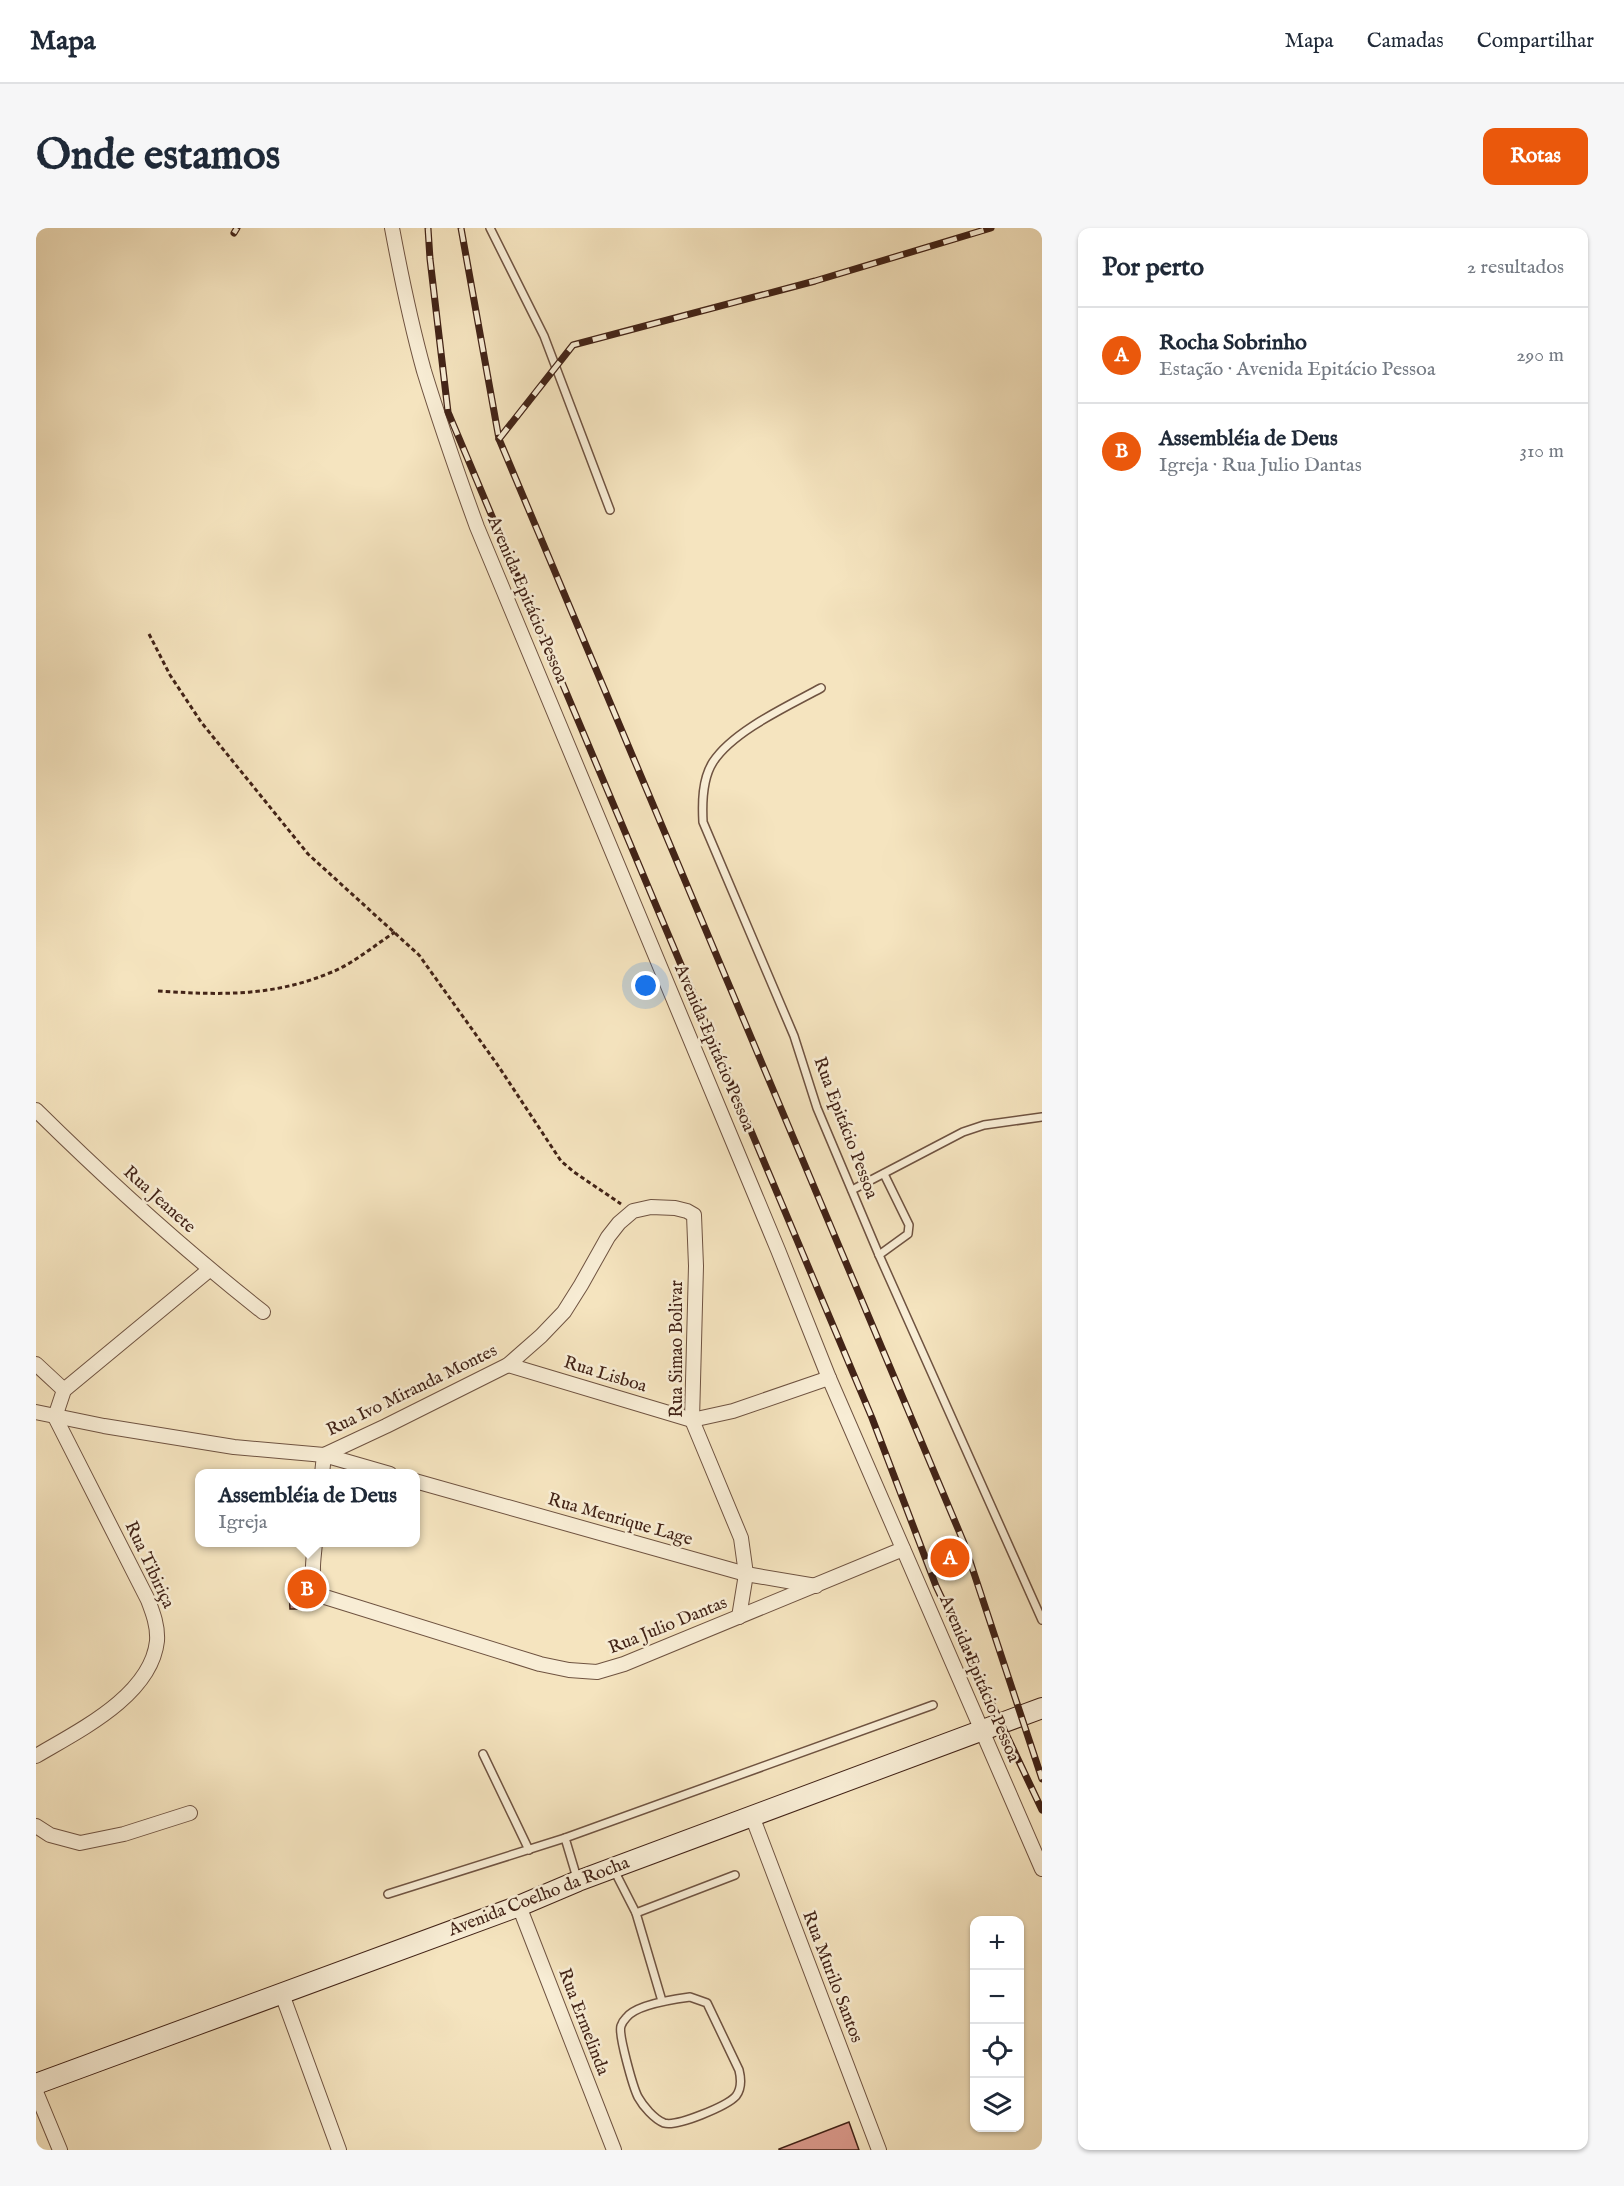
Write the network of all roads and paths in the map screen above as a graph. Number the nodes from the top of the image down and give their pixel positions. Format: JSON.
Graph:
{"nodes":[{"id":1,"x":392,"y":228,"type":"edge"},
{"id":2,"x":490,"y":228,"type":"edge"},
{"id":3,"x":610,"y":510,"type":"dead end"},
{"id":4,"x":149,"y":634,"type":"dead end"},
{"id":5,"x":820,"y":688,"type":"dead end"},
{"id":6,"x":395,"y":932,"type":"junction"},
{"id":7,"x":158,"y":991,"type":"dead end"},
{"id":8,"x":36,"y":1110,"type":"edge"},
{"id":9,"x":1042,"y":1118,"type":"edge"},
{"id":10,"x":884,"y":1174,"type":"junction"},
{"id":11,"x":852,"y":1190,"type":"junction"},
{"id":12,"x":633,"y":1211,"type":"junction"},
{"id":13,"x":879,"y":1255,"type":"junction"},
{"id":14,"x":209,"y":1270,"type":"junction"},
{"id":15,"x":263,"y":1312,"type":"dead end"},
{"id":16,"x":36,"y":1364,"type":"edge"},
{"id":17,"x":508,"y":1365,"type":"junction"},
{"id":18,"x":829,"y":1378,"type":"junction"},
{"id":19,"x":64,"y":1390,"type":"junction"},
{"id":20,"x":36,"y":1412,"type":"edge"},
{"id":21,"x":55,"y":1417,"type":"junction"},
{"id":22,"x":692,"y":1420,"type":"junction"},
{"id":23,"x":324,"y":1455,"type":"junction"},
{"id":24,"x":322,"y":1469,"type":"edge"},
{"id":25,"x":375,"y":1469,"type":"edge"},
{"id":26,"x":420,"y":1482,"type":"edge"},
{"id":27,"x":315,"y":1547,"type":"edge"},
{"id":28,"x":903,"y":1548,"type":"junction"},
{"id":29,"x":746,"y":1574,"type":"junction"},
{"id":30,"x":817,"y":1586,"type":"junction"},
{"id":31,"x":739,"y":1617,"type":"junction"},
{"id":32,"x":1042,"y":1620,"type":"edge"},
{"id":33,"x":933,"y":1705,"type":"dead end"},
{"id":34,"x":1042,"y":1708,"type":"edge"},
{"id":35,"x":982,"y":1731,"type":"junction"},
{"id":36,"x":483,"y":1754,"type":"dead end"},
{"id":37,"x":36,"y":1756,"type":"edge"},
{"id":38,"x":190,"y":1813,"type":"dead end"},
{"id":39,"x":752,"y":1816,"type":"junction"},
{"id":40,"x":36,"y":1826,"type":"edge"},
{"id":41,"x":565,"y":1838,"type":"junction"},
{"id":42,"x":529,"y":1850,"type":"junction"},
{"id":43,"x":613,"y":1868,"type":"junction"},
{"id":44,"x":1042,"y":1869,"type":"edge"},
{"id":45,"x":735,"y":1875,"type":"dead end"},
{"id":46,"x":578,"y":1881,"type":"junction"},
{"id":47,"x":388,"y":1894,"type":"dead end"},
{"id":48,"x":519,"y":1906,"type":"junction"},
{"id":49,"x":636,"y":1913,"type":"junction"},
{"id":50,"x":282,"y":1994,"type":"junction"},
{"id":51,"x":662,"y":2001,"type":"junction"},
{"id":52,"x":36,"y":2085,"type":"edge"},
{"id":53,"x":36,"y":2092,"type":"edge"},
{"id":54,"x":60,"y":2150,"type":"edge"},
{"id":55,"x":339,"y":2150,"type":"edge"},
{"id":56,"x":614,"y":2150,"type":"edge"},
{"id":57,"x":879,"y":2150,"type":"edge"}],
"edges":[{"from":1,"to":18,"type":"street","name":"Avenida Epitácio Pessoa"},
{"from":2,"to":3,"type":"lane"},
{"from":4,"to":6,"type":"path"},
{"from":5,"to":11,"type":"lane","name":"Rua Epitácio Pessoa"},
{"from":6,"to":7,"type":"path"},
{"from":6,"to":12,"type":"path"},
{"from":8,"to":14,"type":"street","name":"Rua Jeanete"},
{"from":9,"to":10,"type":"lane"},
{"from":10,"to":11,"type":"lane"},
{"from":10,"to":13,"type":"lane"},
{"from":11,"to":13,"type":"lane","name":"Rua Epitácio Pessoa"},
{"from":12,"to":17,"type":"street","name":"Rua Ivo Miranda Montes"},
{"from":12,"to":22,"type":"street","name":"Rua Simao Bolivar"},
{"from":13,"to":32,"type":"lane","name":"Rua Epitácio Pessoa"},
{"from":14,"to":15,"type":"street","name":"Rua Jeanete"},
{"from":14,"to":19,"type":"street"},
{"from":16,"to":19,"type":"street"},
{"from":17,"to":22,"type":"street","name":"Rua Lisboa"},
{"from":17,"to":23,"type":"street","name":"Rua Ivo Miranda Montes"},
{"from":18,"to":22,"type":"street","name":"Rua Lisboa"},
{"from":18,"to":28,"type":"street","name":"Avenida Epitácio Pessoa"},
{"from":19,"to":21,"type":"street"},
{"from":20,"to":21,"type":"street","name":"Rua Ivo Miranda Montes"},
{"from":21,"to":23,"type":"street","name":"Rua Ivo Miranda Montes"},
{"from":21,"to":37,"type":"street","name":"Rua Tibiriça"},
{"from":22,"to":29,"type":"street","name":"Rua Simao Bolivar"},
{"from":23,"to":24,"type":"street"},
{"from":23,"to":25,"type":"street"},
{"from":26,"to":29,"type":"street","name":"Rua Menrique Lage"},
{"from":27,"to":31,"type":"street","name":"Rua Julio Dantas"},
{"from":28,"to":30,"type":"street","name":"Rua Julio Dantas"},
{"from":28,"to":35,"type":"street","name":"Avenida Epitácio Pessoa"},
{"from":29,"to":30,"type":"street","name":"Rua Menrique Lage"},
{"from":29,"to":31,"type":"street","name":"Rua Simao Bolivar"},
{"from":30,"to":31,"type":"street","name":"Rua Julio Dantas"},
{"from":33,"to":41,"type":"lane"},
{"from":34,"to":35,"type":"main road","name":"Avenida Coelho da Rocha"},
{"from":35,"to":39,"type":"main road","name":"Avenida Coelho da Rocha"},
{"from":35,"to":44,"type":"street","name":"Avenida Epitácio Pessoa"},
{"from":36,"to":42,"type":"lane"},
{"from":38,"to":40,"type":"street"},
{"from":39,"to":43,"type":"main road","name":"Avenida Coelho da Rocha"},
{"from":39,"to":57,"type":"street","name":"Rua Murilo Santos"},
{"from":41,"to":42,"type":"lane"},
{"from":41,"to":46,"type":"lane"},
{"from":42,"to":47,"type":"lane"},
{"from":43,"to":46,"type":"main road","name":"Avenida Coelho da Rocha"},
{"from":43,"to":49,"type":"lane"},
{"from":45,"to":49,"type":"lane"},
{"from":46,"to":48,"type":"main road","name":"Avenida Coelho da Rocha"},
{"from":48,"to":50,"type":"main road","name":"Avenida Coelho da Rocha"},
{"from":48,"to":56,"type":"street","name":"Rua Ermelinda"},
{"from":49,"to":51,"type":"lane"},
{"from":50,"to":52,"type":"main road","name":"Avenida Coelho da Rocha"},
{"from":50,"to":55,"type":"street"},
{"from":51,"to":51,"type":"lane"},
{"from":53,"to":54,"type":"street"}]}
